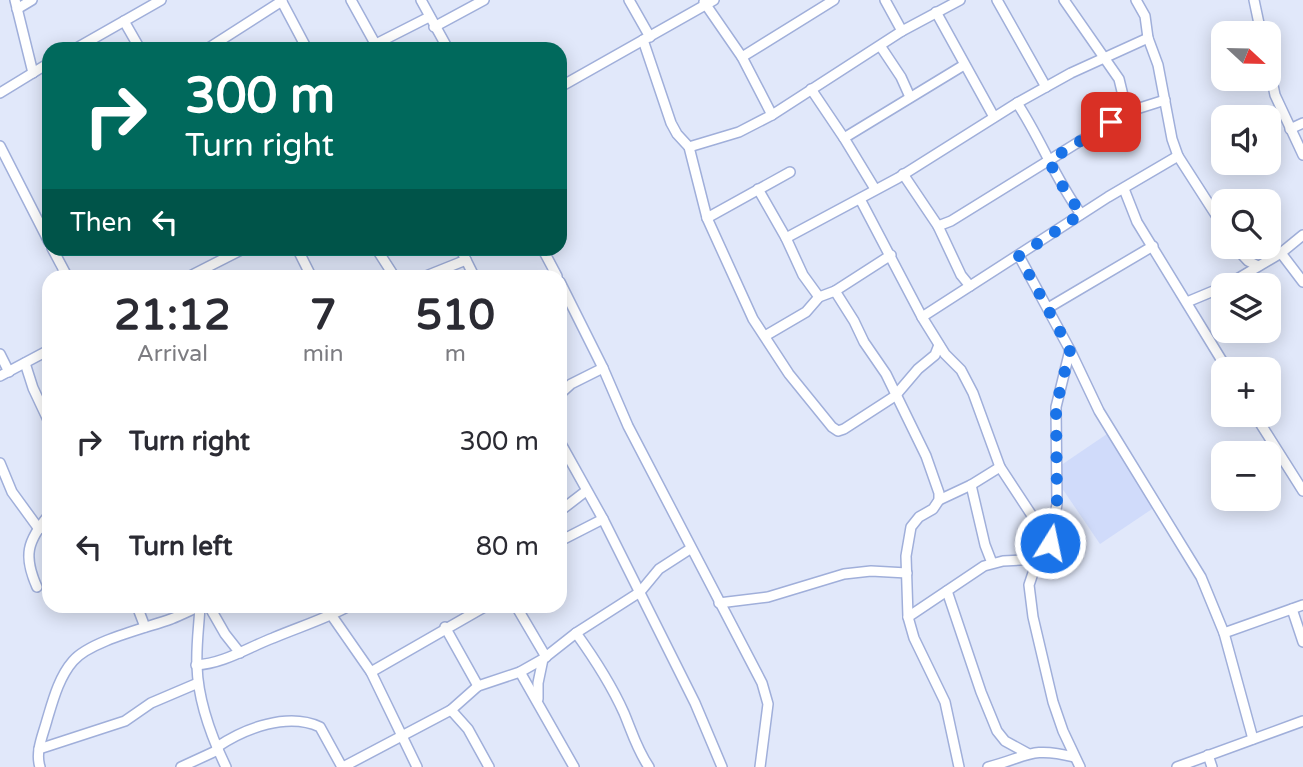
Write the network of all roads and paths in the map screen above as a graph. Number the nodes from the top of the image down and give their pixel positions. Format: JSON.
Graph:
{"nodes":[{"id":1,"x":32,"y":0,"type":"edge"},
{"id":2,"x":161,"y":0,"type":"edge"},
{"id":3,"x":351,"y":0,"type":"edge"},
{"id":4,"x":421,"y":0,"type":"edge"},
{"id":5,"x":484,"y":0,"type":"edge"},
{"id":6,"x":629,"y":0,"type":"edge"},
{"id":7,"x":834,"y":0,"type":"edge"},
{"id":8,"x":885,"y":0,"type":"edge"},
{"id":9,"x":960,"y":0,"type":"edge"},
{"id":10,"x":997,"y":0,"type":"edge"},
{"id":11,"x":1064,"y":0,"type":"edge"},
{"id":12,"x":1136,"y":0,"type":"edge"},
{"id":13,"x":1254,"y":0,"type":"edge"},
{"id":14,"x":281,"y":1,"type":"edge"},
{"id":15,"x":708,"y":2,"type":"edge"},
{"id":16,"x":16,"y":4,"type":"edge"},
{"id":17,"x":936,"y":12,"type":"junction"},
{"id":18,"x":429,"y":17,"type":"junction"},
{"id":19,"x":124,"y":21,"type":"junction"},
{"id":20,"x":1258,"y":21,"type":"edge"},
{"id":21,"x":434,"y":27,"type":"junction"},
{"id":22,"x":902,"y":31,"type":"junction"},
{"id":23,"x":1148,"y":38,"type":"junction"},
{"id":24,"x":647,"y":39,"type":"junction"},
{"id":25,"x":87,"y":42,"type":"edge"},
{"id":26,"x":136,"y":42,"type":"edge"},
{"id":27,"x":218,"y":42,"type":"edge"},
{"id":28,"x":303,"y":42,"type":"edge"},
{"id":29,"x":370,"y":42,"type":"edge"},
{"id":30,"x":384,"y":42,"type":"edge"},
{"id":31,"x":444,"y":42,"type":"edge"},
{"id":32,"x":881,"y":47,"type":"junction"},
{"id":33,"x":742,"y":57,"type":"junction"},
{"id":34,"x":1103,"y":58,"type":"junction"},
{"id":35,"x":964,"y":65,"type":"junction"},
{"id":36,"x":42,"y":68,"type":"edge"},
{"id":37,"x":33,"y":73,"type":"junction"},
{"id":38,"x":567,"y":83,"type":"edge"},
{"id":39,"x":1046,"y":87,"type":"junction"},
{"id":40,"x":811,"y":89,"type":"junction"},
{"id":41,"x":1274,"y":91,"type":"edge"},
{"id":42,"x":0,"y":93,"type":"edge"},
{"id":43,"x":910,"y":97,"type":"junction"},
{"id":44,"x":1165,"y":100,"type":"junction"},
{"id":45,"x":1017,"y":103,"type":"junction"},
{"id":46,"x":1127,"y":112,"type":"junction"},
{"id":47,"x":772,"y":115,"type":"junction"},
{"id":48,"x":994,"y":117,"type":"junction"},
{"id":49,"x":1303,"y":123,"type":"edge"},
{"id":50,"x":1290,"y":129,"type":"junction"},
{"id":51,"x":844,"y":138,"type":"junction"},
{"id":52,"x":689,"y":147,"type":"junction"},
{"id":53,"x":1,"y":148,"type":"edge"},
{"id":54,"x":1303,"y":155,"type":"edge"},
{"id":55,"x":1178,"y":156,"type":"junction"},
{"id":56,"x":1050,"y":160,"type":"junction"},
{"id":57,"x":790,"y":172,"type":"dead end"},
{"id":58,"x":903,"y":174,"type":"junction"},
{"id":59,"x":1124,"y":188,"type":"junction"},
{"id":60,"x":875,"y":189,"type":"junction"},
{"id":61,"x":758,"y":190,"type":"junction"},
{"id":62,"x":860,"y":199,"type":"junction"},
{"id":63,"x":1211,"y":207,"type":"edge"},
{"id":64,"x":1081,"y":214,"type":"junction"},
{"id":65,"x":706,"y":218,"type":"junction"},
{"id":66,"x":938,"y":226,"type":"junction"},
{"id":67,"x":42,"y":228,"type":"edge"},
{"id":68,"x":1303,"y":235,"type":"edge"},
{"id":69,"x":786,"y":238,"type":"junction"},
{"id":70,"x":1153,"y":246,"type":"junction"},
{"id":71,"x":1281,"y":253,"type":"joint"},
{"id":72,"x":891,"y":255,"type":"junction"},
{"id":73,"x":229,"y":256,"type":"edge"},
{"id":74,"x":464,"y":256,"type":"edge"},
{"id":75,"x":1019,"y":256,"type":"junction"},
{"id":76,"x":1246,"y":259,"type":"edge"},
{"id":77,"x":1270,"y":259,"type":"edge"},
{"id":78,"x":466,"y":260,"type":"junction"},
{"id":79,"x":1258,"y":266,"type":"junction"},
{"id":80,"x":202,"y":270,"type":"edge"},
{"id":81,"x":441,"y":270,"type":"edge"},
{"id":82,"x":471,"y":270,"type":"edge"},
{"id":83,"x":1246,"y":273,"type":"edge"},
{"id":84,"x":1303,"y":282,"type":"edge"},
{"id":85,"x":970,"y":286,"type":"junction"},
{"id":86,"x":835,"y":291,"type":"junction"},
{"id":87,"x":1211,"y":292,"type":"edge"},
{"id":88,"x":567,"y":296,"type":"edge"},
{"id":89,"x":819,"y":297,"type":"junction"},
{"id":90,"x":1187,"y":302,"type":"junction"},
{"id":91,"x":1048,"y":309,"type":"junction"},
{"id":92,"x":922,"y":317,"type":"junction"},
{"id":93,"x":765,"y":336,"type":"junction"},
{"id":94,"x":939,"y":345,"type":"junction"},
{"id":95,"x":1070,"y":350,"type":"junction"},
{"id":96,"x":0,"y":354,"type":"edge"},
{"id":97,"x":42,"y":354,"type":"edge"},
{"id":98,"x":1220,"y":357,"type":"edge"},
{"id":99,"x":25,"y":363,"type":"junction"},
{"id":100,"x":603,"y":368,"type":"junction"},
{"id":101,"x":4,"y":374,"type":"edge"},
{"id":102,"x":567,"y":388,"type":"edge"},
{"id":103,"x":895,"y":396,"type":"junction"},
{"id":104,"x":42,"y":407,"type":"edge"},
{"id":105,"x":1263,"y":427,"type":"edge"},
{"id":106,"x":567,"y":455,"type":"edge"},
{"id":107,"x":0,"y":463,"type":"edge"},
{"id":108,"x":1000,"y":467,"type":"junction"},
{"id":109,"x":971,"y":485,"type":"junction"},
{"id":110,"x":586,"y":491,"type":"junction"},
{"id":111,"x":1303,"y":491,"type":"edge"},
{"id":112,"x":939,"y":500,"type":"junction"},
{"id":113,"x":567,"y":506,"type":"edge"},
{"id":114,"x":603,"y":519,"type":"junction"},
{"id":115,"x":42,"y":524,"type":"edge"},
{"id":116,"x":39,"y":529,"type":"junction"},
{"id":117,"x":567,"y":537,"type":"edge"},
{"id":118,"x":1050,"y":543,"type":"junction"},
{"id":119,"x":690,"y":549,"type":"junction"},
{"id":120,"x":1040,"y":559,"type":"junction"},
{"id":121,"x":992,"y":563,"type":"junction"},
{"id":122,"x":906,"y":573,"type":"junction"},
{"id":123,"x":37,"y":587,"type":"dead end"},
{"id":124,"x":947,"y":591,"type":"junction"},
{"id":125,"x":640,"y":592,"type":"junction"},
{"id":126,"x":719,"y":603,"type":"junction"},
{"id":127,"x":1303,"y":605,"type":"edge"},
{"id":128,"x":1292,"y":609,"type":"junction"},
{"id":129,"x":140,"y":613,"type":"edge"},
{"id":130,"x":185,"y":613,"type":"edge"},
{"id":131,"x":200,"y":613,"type":"edge"},
{"id":132,"x":213,"y":613,"type":"edge"},
{"id":133,"x":336,"y":613,"type":"edge"},
{"id":134,"x":472,"y":613,"type":"edge"},
{"id":135,"x":520,"y":613,"type":"edge"},
{"id":136,"x":332,"y":615,"type":"junction"},
{"id":137,"x":908,"y":617,"type":"junction"},
{"id":138,"x":145,"y":627,"type":"junction"},
{"id":139,"x":445,"y":627,"type":"junction"},
{"id":140,"x":576,"y":633,"type":"junction"},
{"id":141,"x":1224,"y":633,"type":"junction"},
{"id":142,"x":1303,"y":642,"type":"edge"},
{"id":143,"x":240,"y":653,"type":"junction"},
{"id":144,"x":544,"y":658,"type":"junction"},
{"id":145,"x":196,"y":665,"type":"junction"},
{"id":146,"x":371,"y":672,"type":"junction"},
{"id":147,"x":520,"y":672,"type":"junction"},
{"id":148,"x":198,"y":683,"type":"junction"},
{"id":149,"x":478,"y":686,"type":"junction"},
{"id":150,"x":451,"y":710,"type":"junction"},
{"id":151,"x":542,"y":711,"type":"junction"},
{"id":152,"x":1303,"y":721,"type":"edge"},
{"id":153,"x":401,"y":737,"type":"junction"},
{"id":154,"x":1253,"y":739,"type":"junction"},
{"id":155,"x":218,"y":748,"type":"junction"},
{"id":156,"x":40,"y":749,"type":"junction"},
{"id":157,"x":1027,"y":753,"type":"junction"},
{"id":158,"x":1209,"y":755,"type":"junction"},
{"id":159,"x":1074,"y":757,"type":"junction"},
{"id":160,"x":40,"y":767,"type":"edge"},
{"id":161,"x":181,"y":767,"type":"edge"},
{"id":162,"x":226,"y":767,"type":"edge"},
{"id":163,"x":343,"y":767,"type":"edge"},
{"id":164,"x":417,"y":767,"type":"edge"},
{"id":165,"x":489,"y":767,"type":"edge"},
{"id":166,"x":574,"y":767,"type":"edge"},
{"id":167,"x":649,"y":767,"type":"edge"},
{"id":168,"x":722,"y":767,"type":"edge"},
{"id":169,"x":760,"y":767,"type":"edge"},
{"id":170,"x":959,"y":767,"type":"edge"},
{"id":171,"x":988,"y":767,"type":"edge"},
{"id":172,"x":1080,"y":767,"type":"edge"},
{"id":173,"x":1177,"y":767,"type":"edge"},
{"id":174,"x":1212,"y":767,"type":"edge"}],
"edges":[{"from":1,"to":16,"type":"street"},
{"from":2,"to":19,"type":"street"},
{"from":3,"to":29,"type":"street"},
{"from":4,"to":18,"type":"street"},
{"from":5,"to":21,"type":"street"},
{"from":6,"to":24,"type":"street"},
{"from":7,"to":33,"type":"street"},
{"from":8,"to":22,"type":"street"},
{"from":9,"to":17,"type":"street"},
{"from":10,"to":39,"type":"street"},
{"from":11,"to":34,"type":"street"},
{"from":12,"to":23,"type":"street"},
{"from":13,"to":20,"type":"street"},
{"from":14,"to":27,"type":"street"},
{"from":14,"to":28,"type":"street"},
{"from":15,"to":24,"type":"street"},
{"from":15,"to":33,"type":"street"},
{"from":16,"to":37,"type":"street"},
{"from":17,"to":22,"type":"street"},
{"from":17,"to":35,"type":"street"},
{"from":18,"to":21,"type":"street"},
{"from":18,"to":30,"type":"street"},
{"from":19,"to":25,"type":"street"},
{"from":19,"to":26,"type":"street"},
{"from":21,"to":31,"type":"street"},
{"from":22,"to":32,"type":"street"},
{"from":23,"to":34,"type":"street"},
{"from":23,"to":44,"type":"street"},
{"from":24,"to":38,"type":"street"},
{"from":24,"to":52,"type":"street"},
{"from":32,"to":40,"type":"street"},
{"from":32,"to":43,"type":"street"},
{"from":33,"to":47,"type":"street"},
{"from":34,"to":39,"type":"street"},
{"from":34,"to":46,"type":"street"},
{"from":35,"to":43,"type":"street"},
{"from":35,"to":48,"type":"street"},
{"from":36,"to":37,"type":"street"},
{"from":37,"to":42,"type":"street"},
{"from":39,"to":45,"type":"street"},
{"from":40,"to":47,"type":"street"},
{"from":40,"to":51,"type":"street"},
{"from":41,"to":50,"type":"street"},
{"from":43,"to":51,"type":"street"},
{"from":44,"to":46,"type":"street"},
{"from":44,"to":55,"type":"street"},
{"from":45,"to":48,"type":"street"},
{"from":45,"to":56,"type":"street"},
{"from":46,"to":56,"type":"street"},
{"from":47,"to":52,"type":"street"},
{"from":48,"to":58,"type":"street"},
{"from":49,"to":50,"type":"street"},
{"from":50,"to":54,"type":"street"},
{"from":51,"to":60,"type":"street"},
{"from":52,"to":65,"type":"street"},
{"from":53,"to":67,"type":"street"},
{"from":55,"to":59,"type":"street"},
{"from":55,"to":63,"type":"street"},
{"from":56,"to":64,"type":"street"},
{"from":56,"to":66,"type":"street"},
{"from":57,"to":61,"type":"street"},
{"from":58,"to":60,"type":"street"},
{"from":58,"to":66,"type":"street"},
{"from":59,"to":64,"type":"street"},
{"from":59,"to":70,"type":"street"},
{"from":60,"to":62,"type":"street"},
{"from":61,"to":65,"type":"street"},
{"from":61,"to":69,"type":"street"},
{"from":62,"to":69,"type":"street"},
{"from":62,"to":72,"type":"street"},
{"from":64,"to":75,"type":"street"},
{"from":65,"to":93,"type":"street"},
{"from":66,"to":85,"type":"street"},
{"from":68,"to":71,"type":"street"},
{"from":69,"to":89,"type":"street"},
{"from":70,"to":90,"type":"street"},
{"from":70,"to":91,"type":"street"},
{"from":71,"to":84,"type":"street"},
{"from":72,"to":86,"type":"street"},
{"from":72,"to":92,"type":"street"},
{"from":73,"to":80,"type":"street"},
{"from":74,"to":78,"type":"street"},
{"from":75,"to":85,"type":"street"},
{"from":75,"to":91,"type":"street"},
{"from":76,"to":79,"type":"street"},
{"from":77,"to":79,"type":"street"},
{"from":78,"to":81,"type":"street"},
{"from":78,"to":82,"type":"street"},
{"from":79,"to":83,"type":"street"},
{"from":85,"to":92,"type":"street"},
{"from":86,"to":89,"type":"street"},
{"from":86,"to":103,"type":"street"},
{"from":87,"to":90,"type":"street"},
{"from":88,"to":100,"type":"street"},
{"from":89,"to":93,"type":"street"},
{"from":90,"to":98,"type":"street"},
{"from":91,"to":95,"type":"street"},
{"from":92,"to":94,"type":"street"},
{"from":93,"to":103,"type":"street"},
{"from":94,"to":103,"type":"street"},
{"from":94,"to":108,"type":"street"},
{"from":95,"to":118,"type":"street"},
{"from":95,"to":141,"type":"street"},
{"from":96,"to":101,"type":"street"},
{"from":97,"to":99,"type":"street"},
{"from":99,"to":101,"type":"street"},
{"from":99,"to":104,"type":"street"},
{"from":100,"to":102,"type":"street"},
{"from":100,"to":119,"type":"street"},
{"from":103,"to":112,"type":"street"},
{"from":105,"to":111,"type":"street"},
{"from":106,"to":110,"type":"street"},
{"from":107,"to":116,"type":"street"},
{"from":108,"to":109,"type":"street"},
{"from":108,"to":118,"type":"street"},
{"from":109,"to":112,"type":"street"},
{"from":109,"to":121,"type":"street"},
{"from":110,"to":113,"type":"street"},
{"from":110,"to":114,"type":"street"},
{"from":112,"to":122,"type":"street"},
{"from":114,"to":117,"type":"street"},
{"from":114,"to":125,"type":"street"},
{"from":115,"to":116,"type":"street"},
{"from":116,"to":123,"type":"street"},
{"from":118,"to":120,"type":"street"},
{"from":119,"to":125,"type":"street"},
{"from":119,"to":126,"type":"street"},
{"from":120,"to":121,"type":"street"},
{"from":120,"to":159,"type":"street"},
{"from":121,"to":124,"type":"street"},
{"from":122,"to":126,"type":"street"},
{"from":122,"to":137,"type":"street"},
{"from":124,"to":137,"type":"street"},
{"from":124,"to":157,"type":"street"},
{"from":125,"to":140,"type":"street"},
{"from":125,"to":168,"type":"street"},
{"from":126,"to":169,"type":"street"},
{"from":127,"to":128,"type":"street"},
{"from":128,"to":141,"type":"street"},
{"from":128,"to":142,"type":"street"},
{"from":129,"to":138,"type":"street"},
{"from":130,"to":138,"type":"street"},
{"from":131,"to":145,"type":"street"},
{"from":132,"to":143,"type":"street"},
{"from":133,"to":136,"type":"street"},
{"from":134,"to":139,"type":"street"},
{"from":135,"to":144,"type":"street"},
{"from":136,"to":143,"type":"street"},
{"from":136,"to":146,"type":"street"},
{"from":137,"to":170,"type":"street"},
{"from":138,"to":156,"type":"street"},
{"from":139,"to":146,"type":"street"},
{"from":139,"to":149,"type":"street"},
{"from":140,"to":144,"type":"street"},
{"from":140,"to":167,"type":"street"},
{"from":141,"to":154,"type":"street"},
{"from":143,"to":145,"type":"street"},
{"from":144,"to":147,"type":"street"},
{"from":144,"to":151,"type":"street"},
{"from":145,"to":148,"type":"street"},
{"from":146,"to":153,"type":"street"},
{"from":147,"to":149,"type":"street"},
{"from":147,"to":151,"type":"street"},
{"from":148,"to":155,"type":"street"},
{"from":148,"to":156,"type":"street"},
{"from":149,"to":150,"type":"street"},
{"from":150,"to":153,"type":"street"},
{"from":150,"to":165,"type":"street"},
{"from":151,"to":166,"type":"street"},
{"from":152,"to":154,"type":"street"},
{"from":153,"to":163,"type":"street"},
{"from":153,"to":164,"type":"street"},
{"from":154,"to":158,"type":"street"},
{"from":155,"to":161,"type":"street"},
{"from":155,"to":162,"type":"street"},
{"from":155,"to":163,"type":"street"},
{"from":156,"to":160,"type":"street"},
{"from":157,"to":159,"type":"street"},
{"from":157,"to":171,"type":"street"},
{"from":158,"to":173,"type":"street"},
{"from":158,"to":174,"type":"street"},
{"from":159,"to":172,"type":"street"}]}
